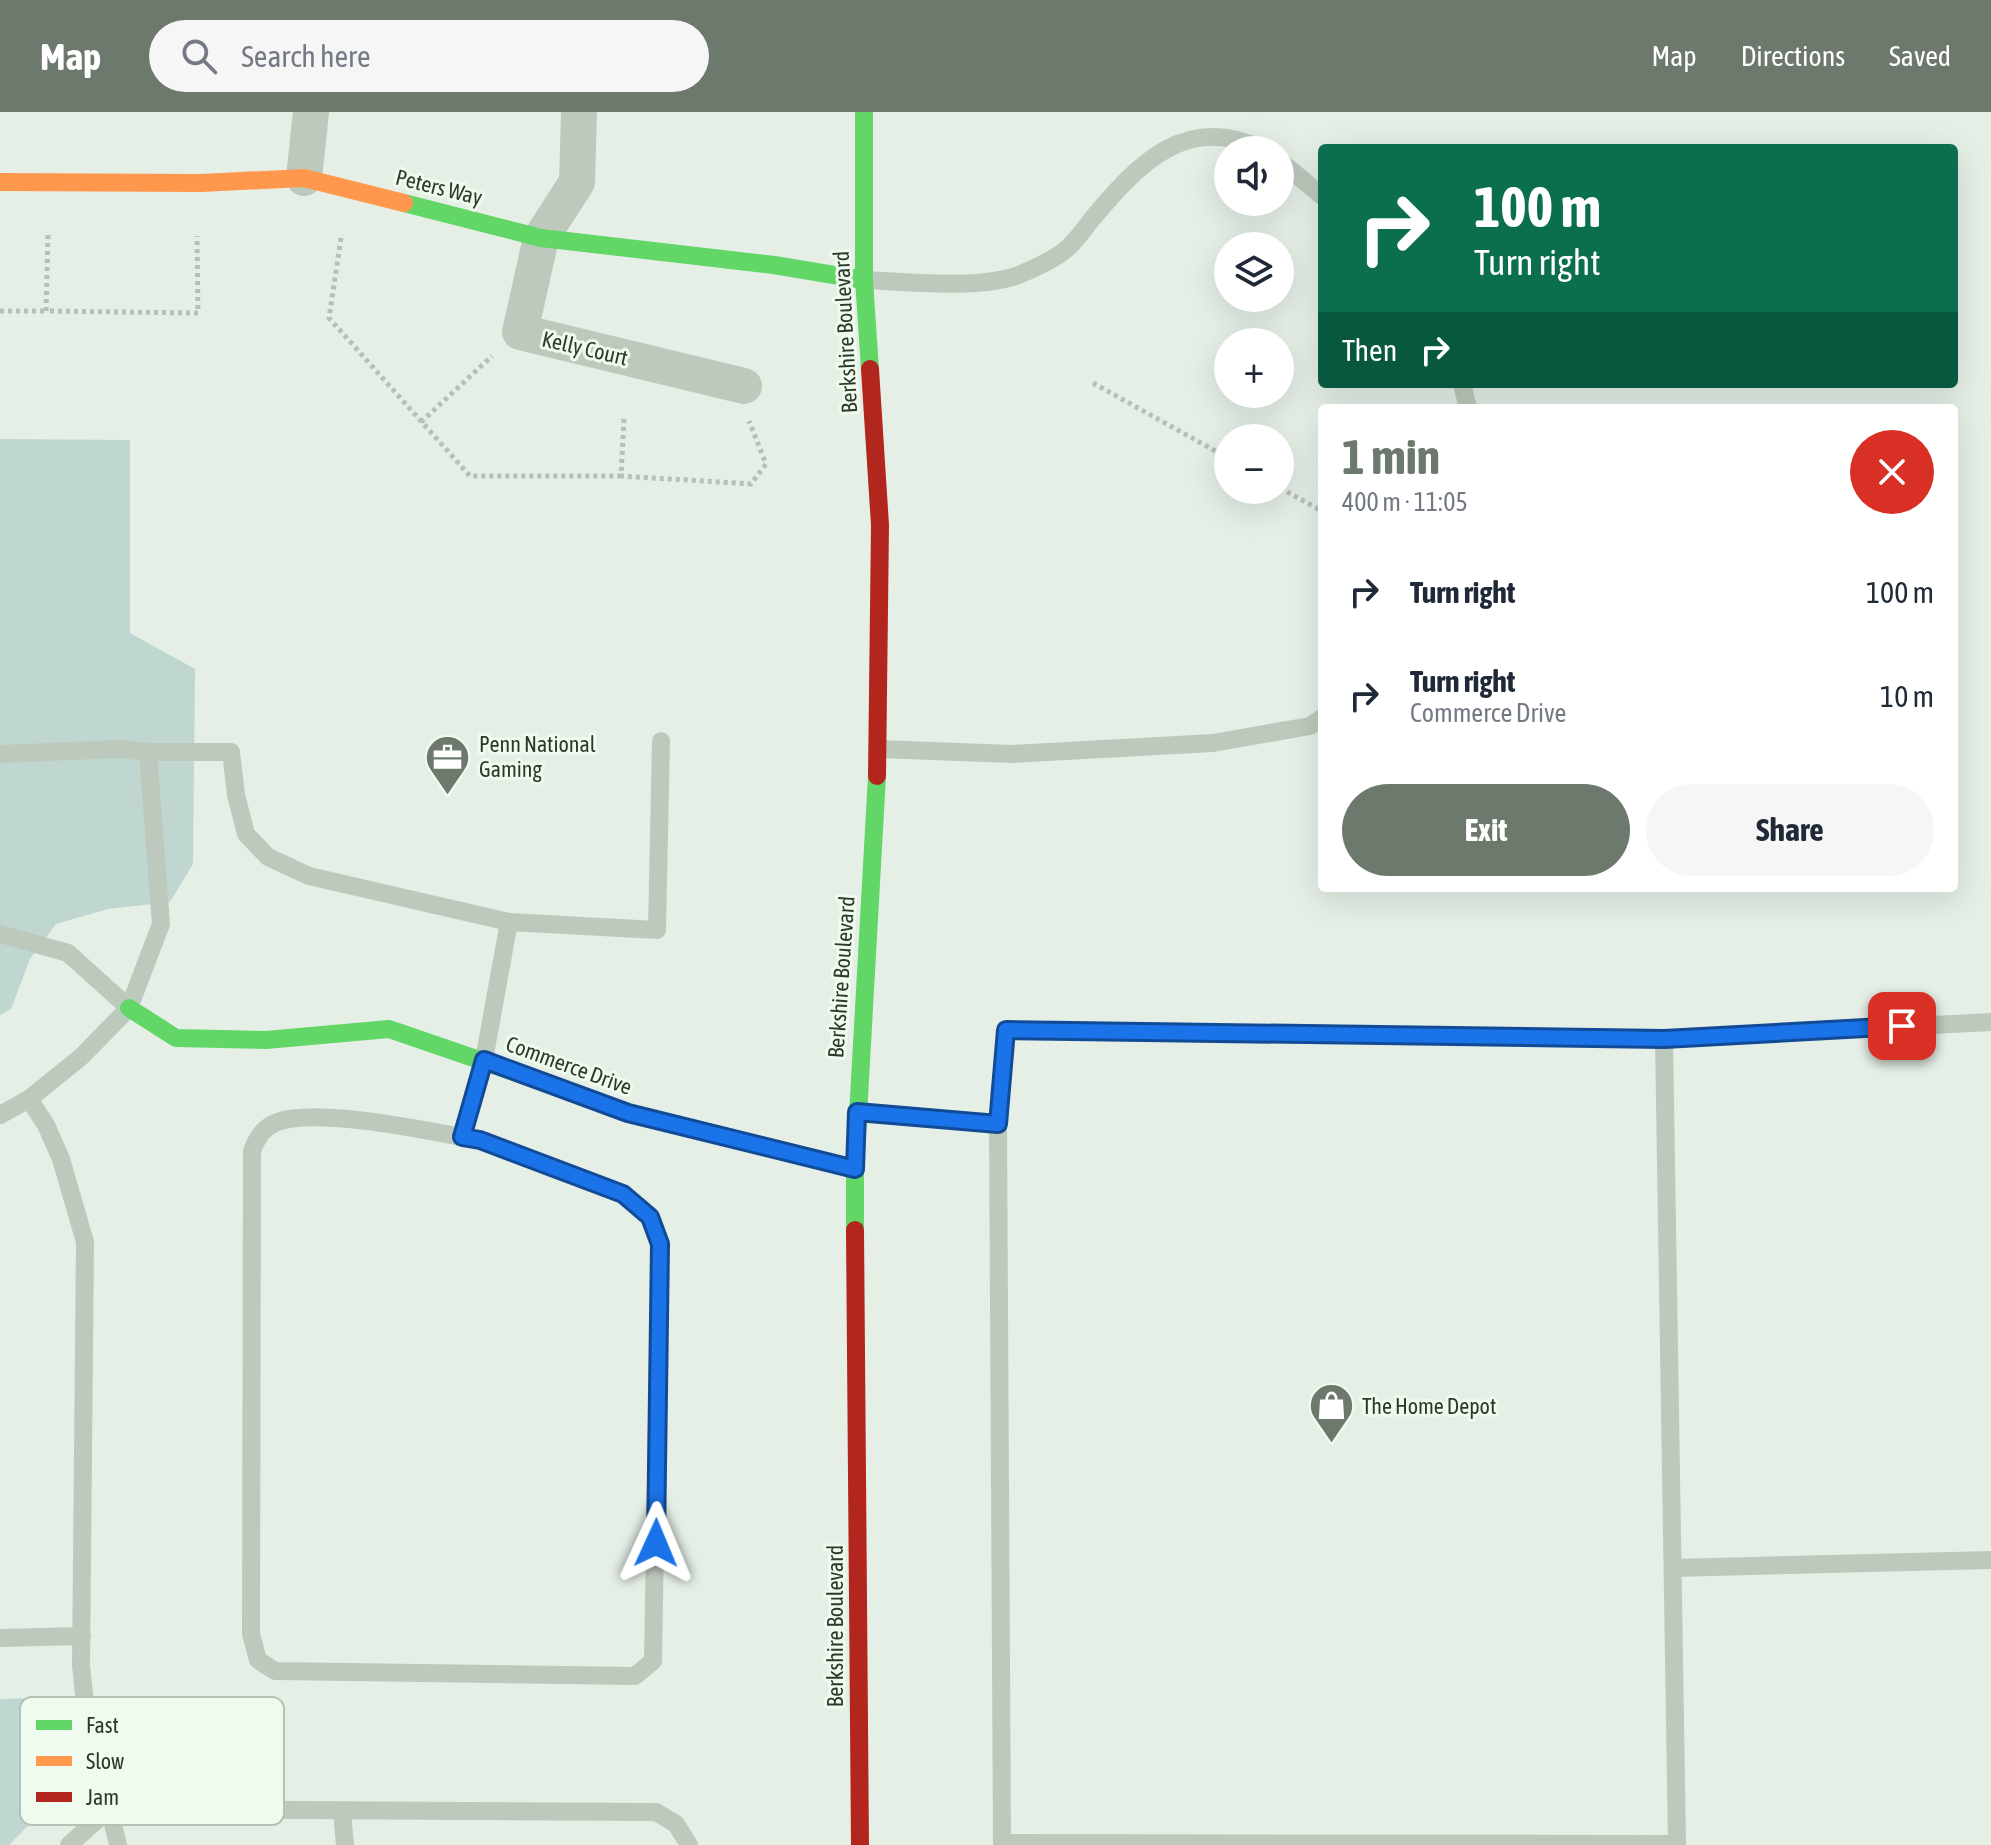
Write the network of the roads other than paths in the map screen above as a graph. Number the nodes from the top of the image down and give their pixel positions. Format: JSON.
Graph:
{"nodes":[{"id":1,"x":311,"y":112,"type":"edge"},
{"id":2,"x":579,"y":112,"type":"edge"},
{"id":3,"x":864,"y":112,"type":"edge"},
{"id":4,"x":1236,"y":136,"type":"edge"},
{"id":5,"x":1294,"y":173,"type":"edge"},
{"id":6,"x":304,"y":178,"type":"junction"},
{"id":7,"x":0,"y":182,"type":"edge"},
{"id":8,"x":1318,"y":193,"type":"edge"},
{"id":9,"x":541,"y":238,"type":"junction"},
{"id":10,"x":864,"y":280,"type":"junction"},
{"id":11,"x":745,"y":401,"type":"road end"},
{"id":12,"x":1318,"y":721,"type":"edge"},
{"id":13,"x":661,"y":741,"type":"dead end"},
{"id":14,"x":879,"y":749,"type":"junction"},
{"id":15,"x":148,"y":752,"type":"junction"},
{"id":16,"x":0,"y":754,"type":"edge"},
{"id":17,"x":509,"y":922,"type":"junction"},
{"id":18,"x":0,"y":934,"type":"edge"},
{"id":19,"x":129,"y":1008,"type":"junction"},
{"id":20,"x":1991,"y":1022,"type":"edge"},
{"id":21,"x":1664,"y":1039,"type":"junction"},
{"id":22,"x":484,"y":1060,"type":"junction"},
{"id":23,"x":29,"y":1099,"type":"junction"},
{"id":24,"x":857,"y":1112,"type":"junction"},
{"id":25,"x":0,"y":1115,"type":"edge"},
{"id":26,"x":998,"y":1124,"type":"junction"},
{"id":27,"x":462,"y":1137,"type":"junction"},
{"id":28,"x":855,"y":1169,"type":"junction"},
{"id":29,"x":1991,"y":1560,"type":"edge"},
{"id":30,"x":1673,"y":1568,"type":"junction"},
{"id":31,"x":82,"y":1636,"type":"junction"},
{"id":32,"x":0,"y":1638,"type":"edge"},
{"id":33,"x":84,"y":1697,"type":"edge"},
{"id":34,"x":284,"y":1811,"type":"edge"},
{"id":35,"x":342,"y":1811,"type":"junction"},
{"id":36,"x":91,"y":1825,"type":"edge"},
{"id":37,"x":113,"y":1825,"type":"edge"},
{"id":38,"x":69,"y":1845,"type":"edge"},
{"id":39,"x":118,"y":1845,"type":"edge"},
{"id":40,"x":345,"y":1845,"type":"edge"},
{"id":41,"x":689,"y":1845,"type":"edge"},
{"id":42,"x":860,"y":1845,"type":"edge"}],
"edges":[{"from":1,"to":6,"type":"street"},
{"from":2,"to":9,"type":"street"},
{"from":3,"to":10,"type":"main road","name":"Berkshire Boulevard"},
{"from":4,"to":10,"type":"lane"},
{"from":5,"to":8,"type":"lane"},
{"from":6,"to":7,"type":"main road","name":"Peters Way"},
{"from":6,"to":9,"type":"main road","name":"Peters Way"},
{"from":9,"to":10,"type":"main road","name":"Peters Way"},
{"from":9,"to":11,"type":"street","name":"Kelly Court"},
{"from":10,"to":14,"type":"main road","name":"Berkshire Boulevard"},
{"from":12,"to":14,"type":"lane"},
{"from":13,"to":17,"type":"lane"},
{"from":14,"to":24,"type":"main road","name":"Berkshire Boulevard"},
{"from":15,"to":16,"type":"lane"},
{"from":15,"to":17,"type":"lane"},
{"from":15,"to":19,"type":"lane"},
{"from":17,"to":22,"type":"lane"},
{"from":18,"to":19,"type":"lane"},
{"from":19,"to":22,"type":"main road","name":"Commerce Drive"},
{"from":19,"to":23,"type":"lane"},
{"from":20,"to":21,"type":"lane"},
{"from":21,"to":26,"type":"lane"},
{"from":21,"to":30,"type":"lane"},
{"from":22,"to":27,"type":"lane"},
{"from":22,"to":28,"type":"main road","name":"Commerce Drive"},
{"from":23,"to":25,"type":"lane"},
{"from":23,"to":31,"type":"lane"},
{"from":24,"to":26,"type":"lane"},
{"from":24,"to":28,"type":"main road","name":"Berkshire Boulevard"},
{"from":26,"to":30,"type":"lane"},
{"from":27,"to":27,"type":"lane"},
{"from":28,"to":42,"type":"main road","name":"Berkshire Boulevard"},
{"from":29,"to":30,"type":"lane"},
{"from":31,"to":32,"type":"lane"},
{"from":31,"to":33,"type":"lane"},
{"from":34,"to":35,"type":"lane"},
{"from":35,"to":40,"type":"lane"},
{"from":35,"to":41,"type":"lane"},
{"from":36,"to":38,"type":"lane"},
{"from":37,"to":39,"type":"lane"}]}
